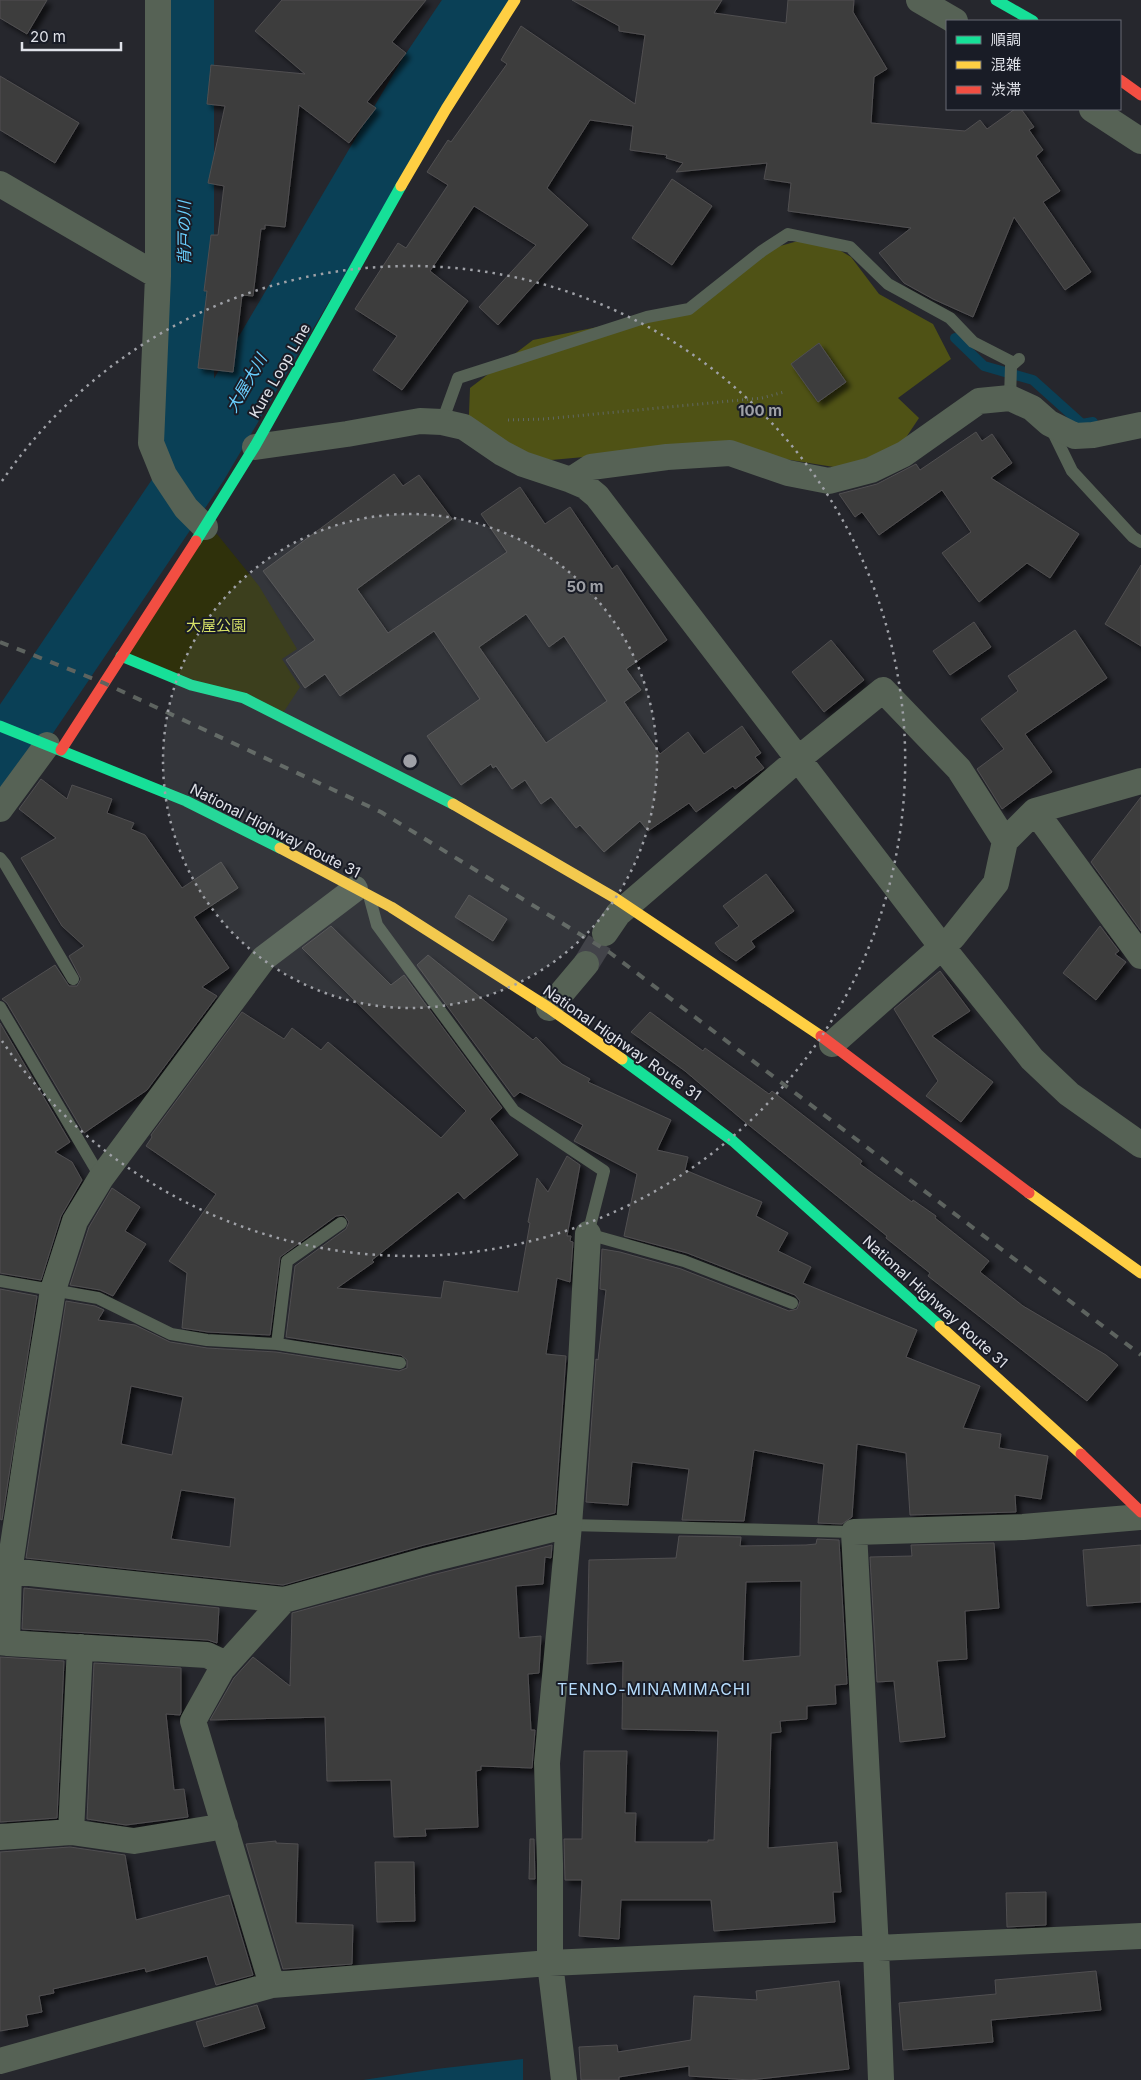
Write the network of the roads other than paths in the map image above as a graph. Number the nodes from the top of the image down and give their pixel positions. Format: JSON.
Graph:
{"nodes":[{"id":1,"x":158,"y":0,"type":"edge"},
{"id":2,"x":515,"y":0,"type":"edge"},
{"id":3,"x":919,"y":0,"type":"edge"},
{"id":4,"x":996,"y":0,"type":"edge"},
{"id":5,"x":953,"y":20,"type":"edge"},
{"id":6,"x":1031,"y":20,"type":"edge"},
{"id":7,"x":1121,"y":81,"type":"edge"},
{"id":8,"x":1141,"y":95,"type":"edge"},
{"id":9,"x":1094,"y":110,"type":"edge"},
{"id":10,"x":1141,"y":141,"type":"edge"},
{"id":11,"x":0,"y":184,"type":"edge"},
{"id":12,"x":158,"y":276,"type":"junction"},
{"id":13,"x":1010,"y":398,"type":"junction"},
{"id":14,"x":442,"y":422,"type":"junction"},
{"id":15,"x":1049,"y":423,"type":"junction"},
{"id":16,"x":1141,"y":425,"type":"edge"},
{"id":17,"x":254,"y":446,"type":"junction"},
{"id":18,"x":571,"y":480,"type":"junction"},
{"id":19,"x":205,"y":528,"type":"junction"},
{"id":20,"x":1141,"y":542,"type":"edge"},
{"id":21,"x":121,"y":656,"type":"junction"},
{"id":22,"x":0,"y":726,"type":"edge"},
{"id":23,"x":50,"y":746,"type":"junction"},
{"id":24,"x":798,"y":759,"type":"junction"},
{"id":25,"x":1141,"y":781,"type":"edge"},
{"id":26,"x":0,"y":808,"type":"edge"},
{"id":27,"x":1036,"y":811,"type":"junction"},
{"id":28,"x":1004,"y":841,"type":"junction"},
{"id":29,"x":0,"y":858,"type":"edge"},
{"id":30,"x":362,"y":892,"type":"junction"},
{"id":31,"x":628,"y":906,"type":"junction"},
{"id":32,"x":606,"y":933,"type":"tunnel mouth"},
{"id":33,"x":942,"y":947,"type":"junction"},
{"id":34,"x":1141,"y":956,"type":"edge"},
{"id":35,"x":586,"y":964,"type":"tunnel mouth"},
{"id":36,"x":73,"y":979,"type":"dead end"},
{"id":37,"x":0,"y":1007,"type":"edge"},
{"id":38,"x":549,"y":1008,"type":"junction"},
{"id":39,"x":832,"y":1044,"type":"junction"},
{"id":40,"x":1141,"y":1145,"type":"edge"},
{"id":41,"x":101,"y":1178,"type":"junction"},
{"id":42,"x":341,"y":1223,"type":"dead end"},
{"id":43,"x":588,"y":1234,"type":"junction"},
{"id":44,"x":1141,"y":1272,"type":"edge"},
{"id":45,"x":0,"y":1281,"type":"edge"},
{"id":46,"x":53,"y":1290,"type":"junction"},
{"id":47,"x":792,"y":1303,"type":"dead end"},
{"id":48,"x":277,"y":1344,"type":"junction"},
{"id":49,"x":400,"y":1363,"type":"dead end"},
{"id":50,"x":1141,"y":1512,"type":"edge"},
{"id":51,"x":1141,"y":1518,"type":"edge"},
{"id":52,"x":570,"y":1525,"type":"junction"},
{"id":53,"x":854,"y":1532,"type":"junction"},
{"id":54,"x":5,"y":1571,"type":"edge"},
{"id":55,"x":284,"y":1600,"type":"junction"},
{"id":56,"x":3,"y":1642,"type":"edge"},
{"id":57,"x":80,"y":1647,"type":"junction"},
{"id":58,"x":226,"y":1664,"type":"junction"},
{"id":59,"x":225,"y":1826,"type":"junction"},
{"id":60,"x":71,"y":1832,"type":"junction"},
{"id":61,"x":0,"y":1837,"type":"edge"},
{"id":62,"x":1141,"y":1936,"type":"edge"},
{"id":63,"x":876,"y":1950,"type":"junction"},
{"id":64,"x":550,"y":1963,"type":"junction"},
{"id":65,"x":272,"y":1985,"type":"junction"},
{"id":66,"x":0,"y":2061,"type":"edge"},
{"id":67,"x":564,"y":2080,"type":"edge"},
{"id":68,"x":881,"y":2080,"type":"edge"}],
"edges":[{"from":1,"to":12,"type":"street"},
{"from":2,"to":17,"type":"main road","name":"Kure Loop Line"},
{"from":3,"to":5,"type":"street"},
{"from":4,"to":6,"type":"main road"},
{"from":7,"to":8,"type":"main road"},
{"from":9,"to":10,"type":"street"},
{"from":11,"to":12,"type":"street"},
{"from":12,"to":19,"type":"street"},
{"from":13,"to":14,"type":"lane"},
{"from":13,"to":15,"type":"street"},
{"from":13,"to":18,"type":"street"},
{"from":14,"to":17,"type":"street"},
{"from":14,"to":18,"type":"street"},
{"from":15,"to":16,"type":"street"},
{"from":15,"to":20,"type":"lane"},
{"from":17,"to":19,"type":"main road","name":"Kure Loop Line"},
{"from":18,"to":24,"type":"street"},
{"from":19,"to":21,"type":"main road","name":"Kure Loop Line"},
{"from":21,"to":23,"type":"main road","name":"Kure Loop Line"},
{"from":21,"to":31,"type":"main road"},
{"from":22,"to":23,"type":"main road","name":"National Highway Route 31"},
{"from":23,"to":26,"type":"street"},
{"from":23,"to":30,"type":"main road","name":"National Highway Route 31"},
{"from":24,"to":28,"type":"street"},
{"from":24,"to":31,"type":"street"},
{"from":24,"to":33,"type":"street"},
{"from":25,"to":27,"type":"street"},
{"from":27,"to":28,"type":"street"},
{"from":27,"to":34,"type":"street"},
{"from":28,"to":33,"type":"street"},
{"from":29,"to":36,"type":"lane"},
{"from":30,"to":38,"type":"main road","name":"National Highway Route 31"},
{"from":30,"to":41,"type":"street"},
{"from":30,"to":43,"type":"lane"},
{"from":31,"to":32,"type":"street"},
{"from":31,"to":39,"type":"main road"},
{"from":33,"to":39,"type":"street"},
{"from":33,"to":40,"type":"street"},
{"from":35,"to":38,"type":"street"},
{"from":37,"to":41,"type":"lane"},
{"from":38,"to":50,"type":"main road","name":"National Highway Route 31"},
{"from":39,"to":44,"type":"main road"},
{"from":41,"to":46,"type":"street"},
{"from":42,"to":48,"type":"lane"},
{"from":43,"to":47,"type":"lane"},
{"from":43,"to":52,"type":"street"},
{"from":45,"to":46,"type":"lane"},
{"from":46,"to":48,"type":"lane"},
{"from":46,"to":54,"type":"street"},
{"from":48,"to":49,"type":"lane"},
{"from":51,"to":53,"type":"street"},
{"from":52,"to":53,"type":"lane"},
{"from":52,"to":55,"type":"street"},
{"from":52,"to":64,"type":"street"},
{"from":53,"to":63,"type":"street"},
{"from":54,"to":55,"type":"street"},
{"from":54,"to":56,"type":"street"},
{"from":55,"to":58,"type":"street"},
{"from":56,"to":57,"type":"street"},
{"from":57,"to":58,"type":"street"},
{"from":57,"to":60,"type":"street"},
{"from":58,"to":59,"type":"street"},
{"from":59,"to":60,"type":"street"},
{"from":59,"to":65,"type":"street"},
{"from":60,"to":61,"type":"street"},
{"from":62,"to":63,"type":"street"},
{"from":63,"to":64,"type":"street"},
{"from":63,"to":68,"type":"street"},
{"from":64,"to":65,"type":"street"},
{"from":64,"to":67,"type":"street"},
{"from":65,"to":66,"type":"street"}]}
